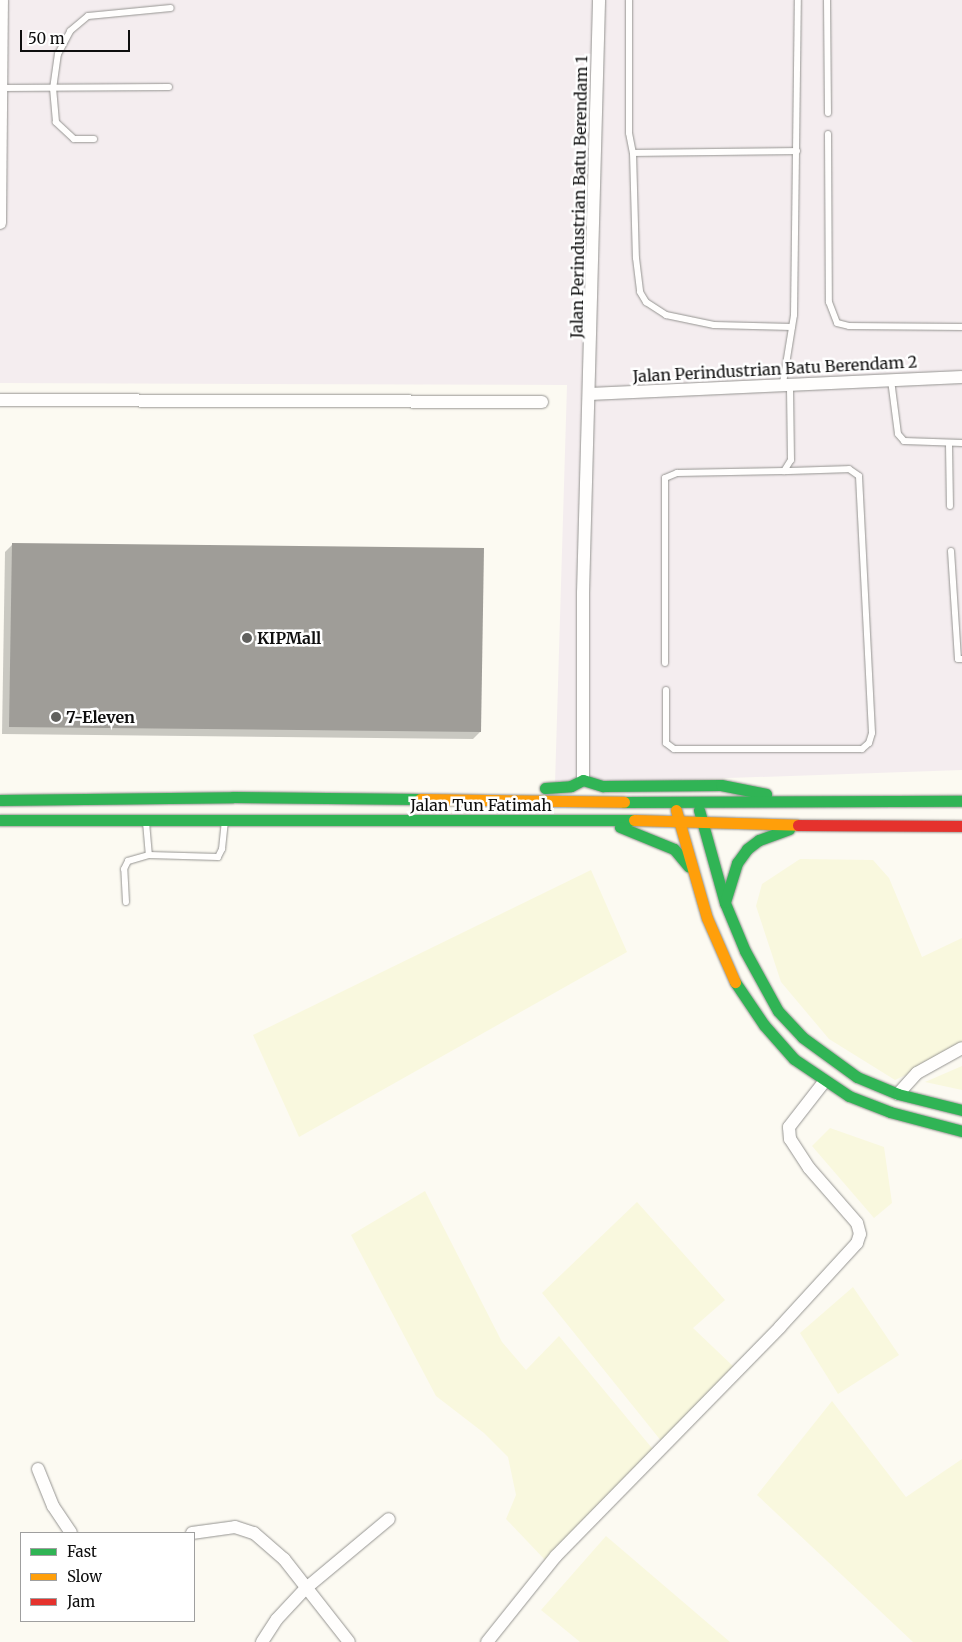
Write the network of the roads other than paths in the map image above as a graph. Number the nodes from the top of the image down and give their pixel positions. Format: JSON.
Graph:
{"nodes":[{"id":1,"x":2,"y":0,"type":"edge"},
{"id":2,"x":600,"y":0,"type":"edge"},
{"id":3,"x":629,"y":0,"type":"edge"},
{"id":4,"x":798,"y":0,"type":"edge"},
{"id":5,"x":827,"y":0,"type":"edge"},
{"id":6,"x":171,"y":8,"type":"dead end"},
{"id":7,"x":1,"y":88,"type":"edge"},
{"id":8,"x":53,"y":88,"type":"junction"},
{"id":9,"x":169,"y":88,"type":"dead end"},
{"id":10,"x":828,"y":113,"type":"dead end"},
{"id":11,"x":0,"y":123,"type":"edge"},
{"id":12,"x":828,"y":134,"type":"dead end"},
{"id":13,"x":94,"y":139,"type":"dead end"},
{"id":14,"x":797,"y":151,"type":"junction"},
{"id":15,"x":632,"y":153,"type":"junction"},
{"id":16,"x":0,"y":223,"type":"edge"},
{"id":17,"x":792,"y":327,"type":"junction"},
{"id":18,"x":962,"y":327,"type":"edge"},
{"id":19,"x":962,"y":377,"type":"edge"},
{"id":20,"x":891,"y":380,"type":"junction"},
{"id":21,"x":787,"y":383,"type":"junction"},
{"id":22,"x":590,"y":394,"type":"junction"},
{"id":23,"x":0,"y":400,"type":"edge"},
{"id":24,"x":542,"y":402,"type":"dead end"},
{"id":25,"x":962,"y":443,"type":"edge"},
{"id":26,"x":949,"y":444,"type":"junction"},
{"id":27,"x":784,"y":471,"type":"junction"},
{"id":28,"x":950,"y":506,"type":"dead end"},
{"id":29,"x":951,"y":551,"type":"dead end"},
{"id":30,"x":962,"y":658,"type":"edge"},
{"id":31,"x":666,"y":663,"type":"dead end"},
{"id":32,"x":666,"y":690,"type":"dead end"},
{"id":33,"x":583,"y":780,"type":"junction"},
{"id":34,"x":526,"y":798,"type":"junction"},
{"id":35,"x":0,"y":800,"type":"edge"},
{"id":36,"x":778,"y":800,"type":"junction"},
{"id":37,"x":697,"y":801,"type":"junction"},
{"id":38,"x":962,"y":801,"type":"edge"},
{"id":39,"x":674,"y":802,"type":"junction"},
{"id":40,"x":225,"y":818,"type":"junction"},
{"id":41,"x":0,"y":820,"type":"edge"},
{"id":42,"x":146,"y":820,"type":"junction"},
{"id":43,"x":701,"y":820,"type":"junction"},
{"id":44,"x":592,"y":821,"type":"junction"},
{"id":45,"x":679,"y":821,"type":"junction"},
{"id":46,"x":802,"y":825,"type":"junction"},
{"id":47,"x":962,"y":826,"type":"edge"},
{"id":48,"x":149,"y":855,"type":"junction"},
{"id":49,"x":695,"y":874,"type":"junction"},
{"id":50,"x":126,"y":902,"type":"dead end"},
{"id":51,"x":725,"y":903,"type":"junction"},
{"id":52,"x":962,"y":1048,"type":"edge"},
{"id":53,"x":824,"y":1082,"type":"junction"},
{"id":54,"x":898,"y":1094,"type":"junction"},
{"id":55,"x":962,"y":1110,"type":"edge"},
{"id":56,"x":962,"y":1132,"type":"edge"},
{"id":57,"x":38,"y":1469,"type":"dead end"},
{"id":58,"x":389,"y":1519,"type":"dead end"},
{"id":59,"x":70,"y":1532,"type":"edge"},
{"id":60,"x":195,"y":1533,"type":"edge"},
{"id":61,"x":305,"y":1589,"type":"junction"},
{"id":62,"x":262,"y":1642,"type":"edge"},
{"id":63,"x":350,"y":1642,"type":"edge"},
{"id":64,"x":487,"y":1642,"type":"edge"}],
"edges":[{"from":1,"to":7,"type":"street"},
{"from":2,"to":22,"type":"street","name":"Jalan Perindustrian Batu Berendam 1"},
{"from":3,"to":15,"type":"lane"},
{"from":4,"to":14,"type":"lane"},
{"from":5,"to":10,"type":"lane"},
{"from":6,"to":8,"type":"lane"},
{"from":7,"to":8,"type":"lane"},
{"from":7,"to":11,"type":"street"},
{"from":8,"to":9,"type":"lane"},
{"from":8,"to":13,"type":"lane"},
{"from":11,"to":16,"type":"street"},
{"from":12,"to":18,"type":"lane"},
{"from":14,"to":15,"type":"lane"},
{"from":14,"to":17,"type":"lane"},
{"from":15,"to":17,"type":"lane"},
{"from":17,"to":21,"type":"lane"},
{"from":19,"to":20,"type":"street","name":"Jalan Perindustrian Batu Berendam 2"},
{"from":20,"to":21,"type":"street","name":"Jalan Perindustrian Batu Berendam 2"},
{"from":20,"to":26,"type":"lane"},
{"from":21,"to":22,"type":"street","name":"Jalan Perindustrian Batu Berendam 2"},
{"from":21,"to":27,"type":"lane"},
{"from":22,"to":33,"type":"street","name":"Jalan Perindustrian Batu Berendam 1"},
{"from":23,"to":24,"type":"street"},
{"from":25,"to":26,"type":"lane"},
{"from":26,"to":28,"type":"lane"},
{"from":27,"to":31,"type":"lane"},
{"from":27,"to":32,"type":"lane"},
{"from":29,"to":30,"type":"lane"},
{"from":33,"to":34,"type":"main road"},
{"from":33,"to":36,"type":"main road"},
{"from":34,"to":35,"type":"main road","name":"Jalan Tun Fatimah"},
{"from":34,"to":39,"type":"main road","name":"Jalan Tun Fatimah"},
{"from":36,"to":37,"type":"main road","name":"Jalan Tun Fatimah"},
{"from":36,"to":38,"type":"main road","name":"Jalan Tun Fatimah"},
{"from":37,"to":39,"type":"main road","name":"Jalan Tun Fatimah"},
{"from":37,"to":43,"type":"main road"},
{"from":39,"to":45,"type":"main road"},
{"from":40,"to":42,"type":"main road","name":"Jalan Tun Fatimah"},
{"from":40,"to":44,"type":"main road","name":"Jalan Tun Fatimah"},
{"from":40,"to":48,"type":"lane"},
{"from":41,"to":42,"type":"main road","name":"Jalan Tun Fatimah"},
{"from":42,"to":48,"type":"lane"},
{"from":43,"to":45,"type":"main road","name":"Jalan Tun Fatimah"},
{"from":43,"to":46,"type":"main road","name":"Jalan Tun Fatimah"},
{"from":43,"to":51,"type":"main road"},
{"from":44,"to":45,"type":"main road","name":"Jalan Tun Fatimah"},
{"from":44,"to":49,"type":"main road"},
{"from":45,"to":49,"type":"main road"},
{"from":46,"to":47,"type":"main road","name":"Jalan Tun Fatimah"},
{"from":46,"to":51,"type":"main road"},
{"from":48,"to":50,"type":"lane"},
{"from":49,"to":53,"type":"main road"},
{"from":51,"to":54,"type":"main road"},
{"from":52,"to":54,"type":"street"},
{"from":53,"to":56,"type":"main road"},
{"from":53,"to":64,"type":"street"},
{"from":54,"to":55,"type":"main road"},
{"from":57,"to":59,"type":"street"},
{"from":58,"to":61,"type":"street"},
{"from":60,"to":61,"type":"street"},
{"from":61,"to":62,"type":"street"},
{"from":61,"to":63,"type":"street"}]}
